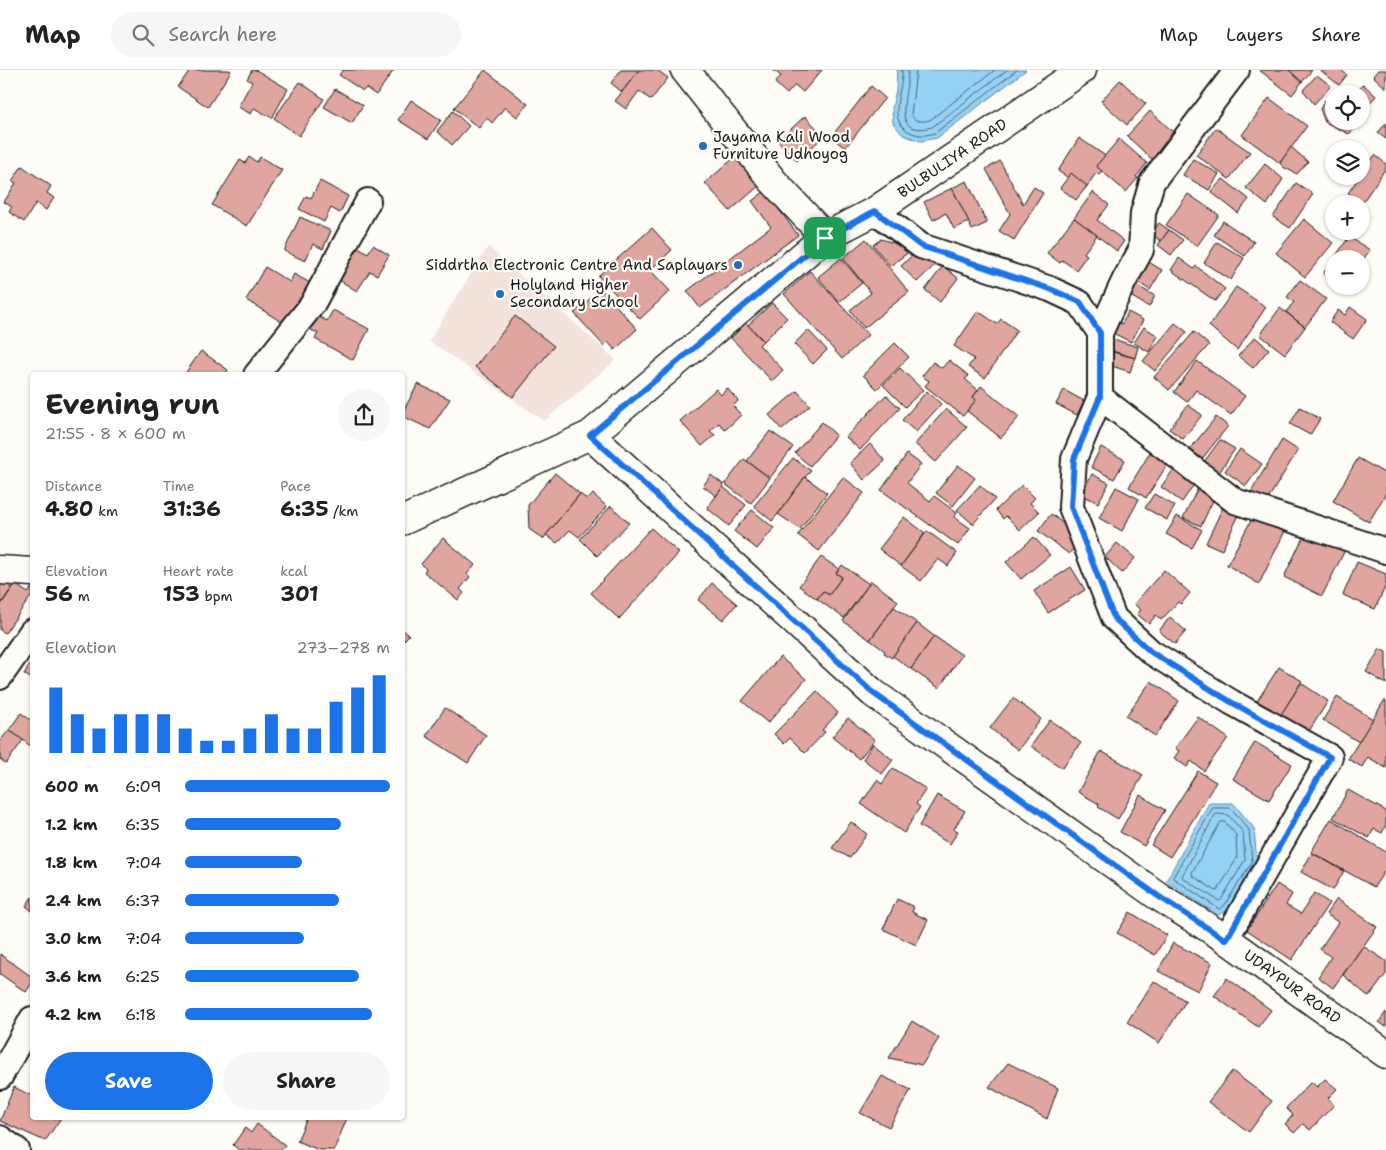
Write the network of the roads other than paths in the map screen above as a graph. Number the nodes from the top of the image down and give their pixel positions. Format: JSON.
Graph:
{"nodes":[{"id":1,"x":685,"y":70,"type":"edge"},
{"id":2,"x":1082,"y":70,"type":"edge"},
{"id":3,"x":1237,"y":70,"type":"edge"},
{"id":4,"x":368,"y":201,"type":"dead end"},
{"id":5,"x":875,"y":211,"type":"junction"},
{"id":6,"x":825,"y":238,"type":"junction"},
{"id":7,"x":1100,"y":333,"type":"junction"},
{"id":8,"x":258,"y":372,"type":"edge"},
{"id":9,"x":1100,"y":397,"type":"junction"},
{"id":10,"x":590,"y":435,"type":"junction"},
{"id":11,"x":405,"y":520,"type":"edge"},
{"id":12,"x":1386,"y":551,"type":"edge"},
{"id":13,"x":0,"y":570,"type":"edge"},
{"id":14,"x":30,"y":572,"type":"edge"},
{"id":15,"x":30,"y":634,"type":"edge"},
{"id":16,"x":0,"y":677,"type":"edge"},
{"id":17,"x":1226,"y":940,"type":"junction"},
{"id":18,"x":30,"y":1023,"type":"edge"},
{"id":19,"x":1386,"y":1054,"type":"edge"},
{"id":20,"x":0,"y":1076,"type":"edge"},
{"id":21,"x":0,"y":1138,"type":"edge"},
{"id":22,"x":17,"y":1150,"type":"edge"}],
"edges":[{"from":1,"to":6,"type":"street"},
{"from":2,"to":5,"type":"street","name":"BULBULIYA ROAD"},
{"from":3,"to":7,"type":"street"},
{"from":4,"to":8,"type":"street"},
{"from":5,"to":6,"type":"street","name":"BULBULIYA ROAD"},
{"from":5,"to":7,"type":"street"},
{"from":6,"to":10,"type":"street","name":"BULBULIYA ROAD"},
{"from":7,"to":9,"type":"street"},
{"from":9,"to":12,"type":"street"},
{"from":9,"to":17,"type":"street"},
{"from":10,"to":11,"type":"street","name":"BULBULIYA ROAD"},
{"from":10,"to":17,"type":"street","name":"UDAYPUR ROAD"},
{"from":13,"to":14,"type":"street"},
{"from":15,"to":16,"type":"street"},
{"from":17,"to":19,"type":"street","name":"UDAYPUR ROAD"},
{"from":18,"to":20,"type":"street"},
{"from":21,"to":22,"type":"street"}]}
